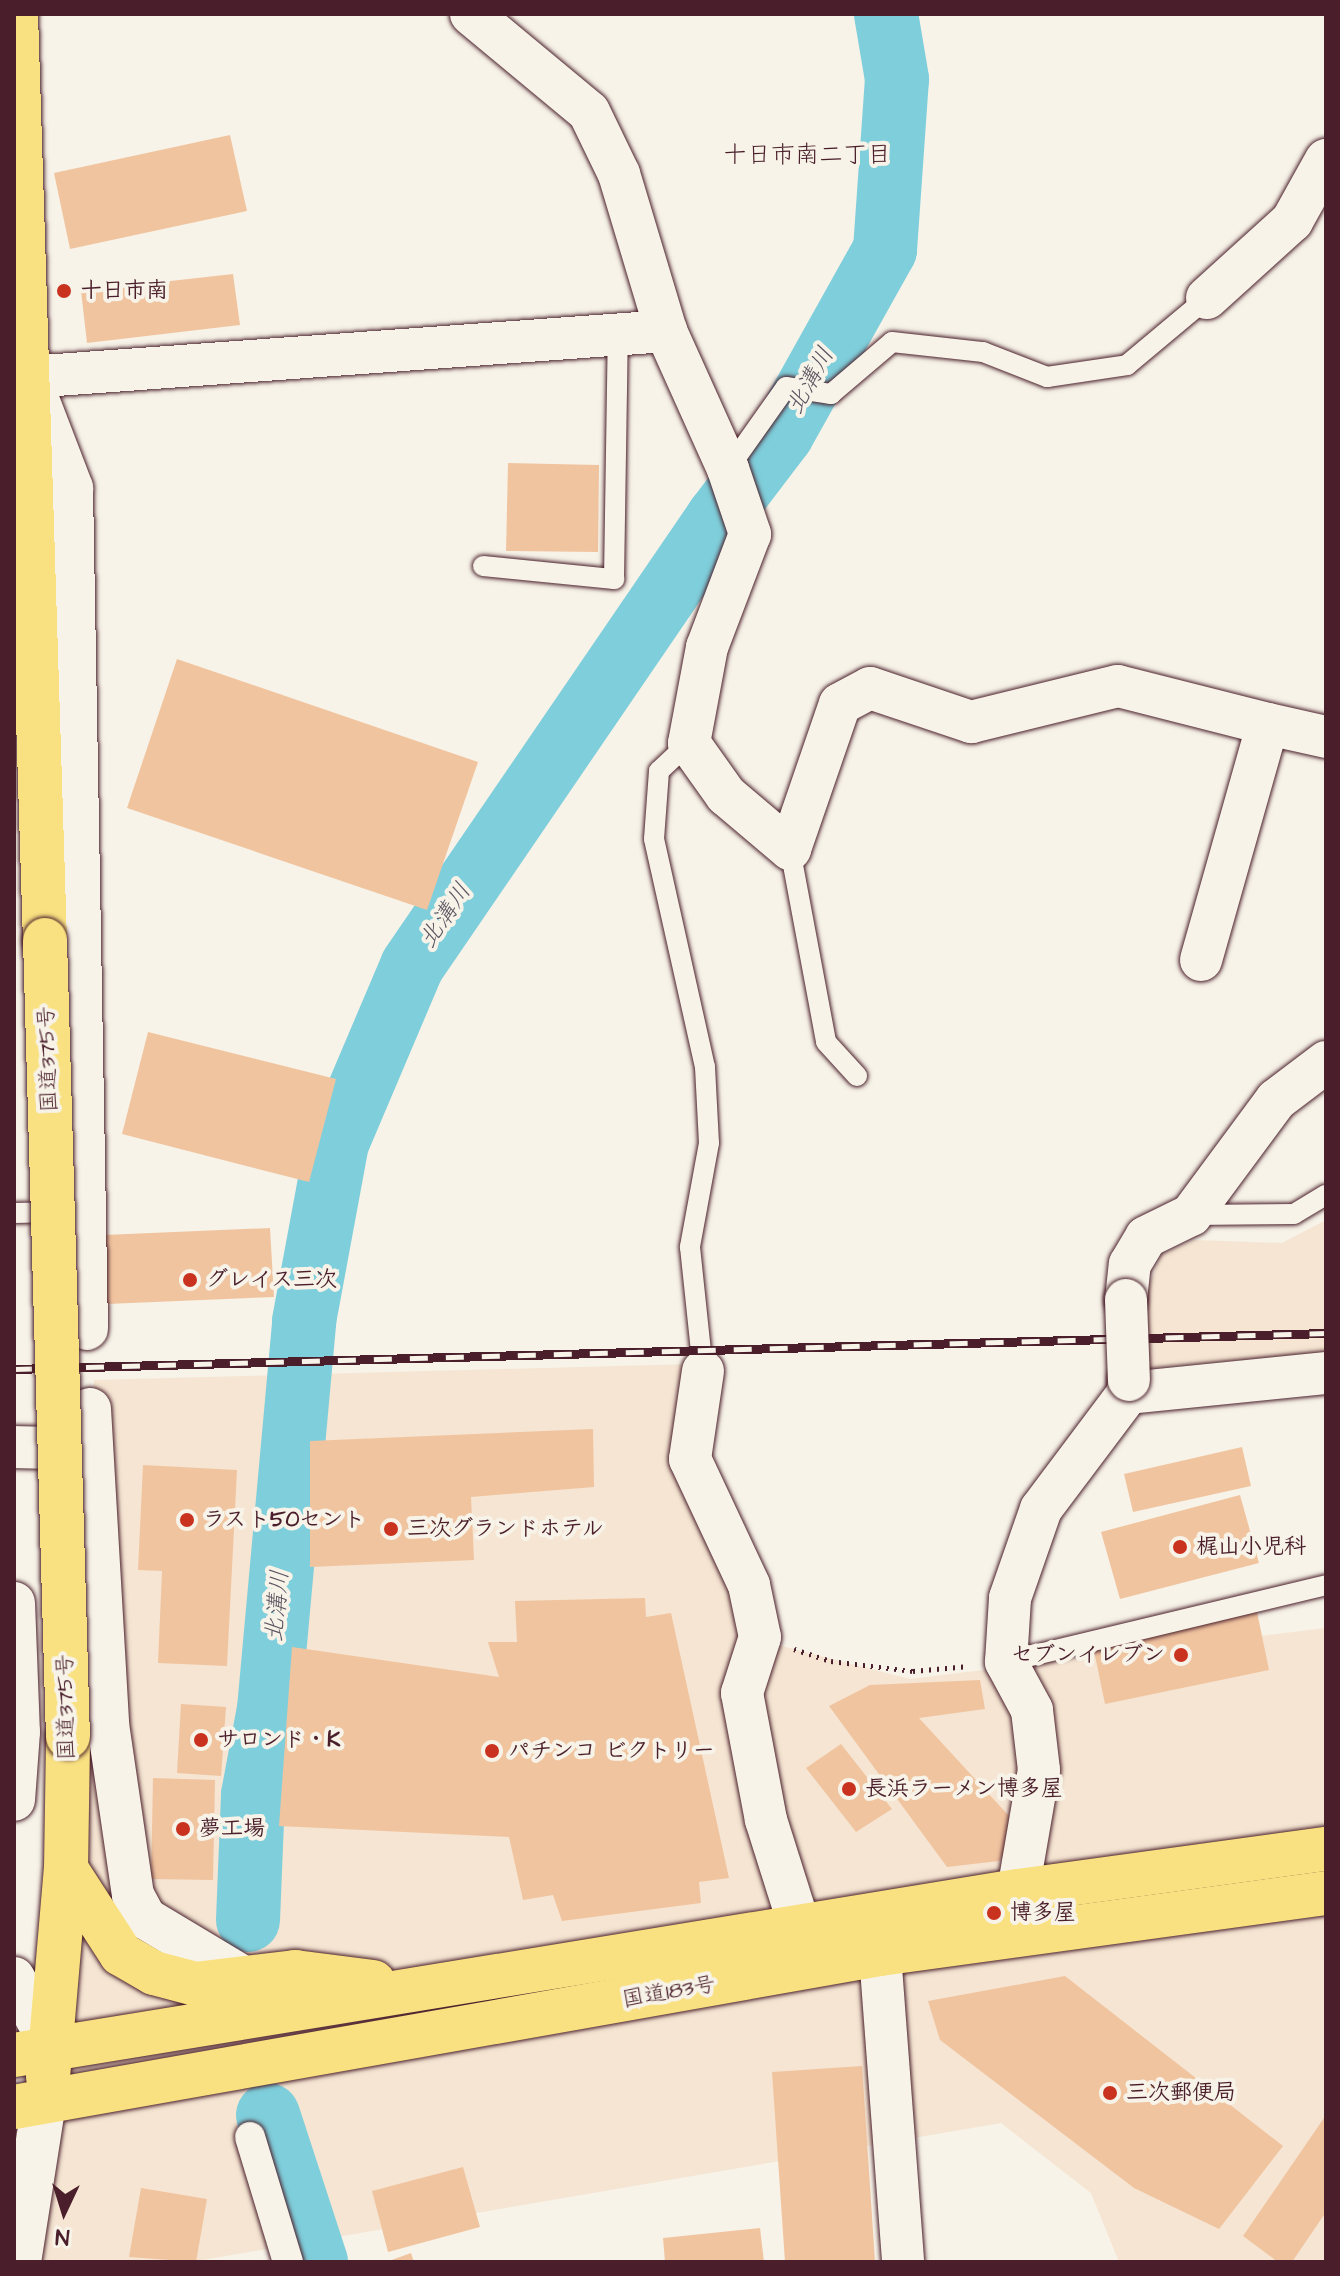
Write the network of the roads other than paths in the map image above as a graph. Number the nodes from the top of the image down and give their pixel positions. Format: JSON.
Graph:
{"nodes":[{"id":1,"x":16,"y":14,"type":"edge"},
{"id":2,"x":471,"y":14,"type":"edge"},
{"id":3,"x":1326,"y":160,"type":"edge"},
{"id":4,"x":1207,"y":298,"type":"joint"},
{"id":5,"x":666,"y":331,"type":"junction"},
{"id":6,"x":618,"y":334,"type":"junction"},
{"id":7,"x":29,"y":377,"type":"junction"},
{"id":8,"x":14,"y":424,"type":"edge"},
{"id":9,"x":728,"y":469,"type":"junction"},
{"id":10,"x":483,"y":566,"type":"dead end"},
{"id":11,"x":1268,"y":724,"type":"junction"},
{"id":12,"x":1326,"y":737,"type":"edge"},
{"id":13,"x":689,"y":743,"type":"junction"},
{"id":14,"x":790,"y":849,"type":"junction"},
{"id":15,"x":1201,"y":960,"type":"dead end"},
{"id":16,"x":1326,"y":1062,"type":"edge"},
{"id":17,"x":857,"y":1076,"type":"dead end"},
{"id":18,"x":1326,"y":1195,"type":"edge"},
{"id":19,"x":85,"y":1211,"type":"junction"},
{"id":20,"x":14,"y":1213,"type":"edge"},
{"id":21,"x":1191,"y":1215,"type":"junction"},
{"id":22,"x":87,"y":1329,"type":"dead end"},
{"id":23,"x":703,"y":1371,"type":"joint"},
{"id":24,"x":1326,"y":1373,"type":"edge"},
{"id":25,"x":1128,"y":1387,"type":"junction"},
{"id":26,"x":14,"y":1447,"type":"edge"},
{"id":27,"x":1326,"y":1585,"type":"edge"},
{"id":28,"x":14,"y":1603,"type":"edge"},
{"id":29,"x":1006,"y":1662,"type":"junction"},
{"id":30,"x":14,"y":1800,"type":"edge"},
{"id":31,"x":1326,"y":1849,"type":"edge"},
{"id":32,"x":66,"y":1869,"type":"junction"},
{"id":33,"x":1018,"y":1891,"type":"junction"},
{"id":34,"x":1326,"y":1893,"type":"edge"},
{"id":35,"x":800,"y":1928,"type":"junction"},
{"id":36,"x":1030,"y":1933,"type":"junction"},
{"id":37,"x":880,"y":1954,"type":"junction"},
{"id":38,"x":14,"y":1978,"type":"edge"},
{"id":39,"x":245,"y":1978,"type":"junction"},
{"id":40,"x":423,"y":1988,"type":"junction"},
{"id":41,"x":33,"y":2052,"type":"edge"},
{"id":42,"x":29,"y":2105,"type":"edge"},
{"id":43,"x":250,"y":2137,"type":"dead end"},
{"id":44,"x":19,"y":2262,"type":"edge"},
{"id":45,"x":288,"y":2262,"type":"edge"},
{"id":46,"x":903,"y":2262,"type":"edge"}],
"edges":[{"from":1,"to":7,"type":"highway","name":"国道375号"},
{"from":2,"to":5,"type":"street"},
{"from":3,"to":4,"type":"street"},
{"from":4,"to":9,"type":"lane"},
{"from":5,"to":6,"type":"street"},
{"from":5,"to":9,"type":"street"},
{"from":6,"to":7,"type":"street"},
{"from":6,"to":10,"type":"lane"},
{"from":7,"to":8,"type":"street"},
{"from":7,"to":19,"type":"street"},
{"from":7,"to":32,"type":"highway","name":"国道375号","bridge":true},
{"from":9,"to":13,"type":"street"},
{"from":11,"to":12,"type":"street"},
{"from":11,"to":14,"type":"street"},
{"from":11,"to":15,"type":"street"},
{"from":13,"to":14,"type":"street"},
{"from":13,"to":23,"type":"lane"},
{"from":14,"to":17,"type":"lane"},
{"from":16,"to":21,"type":"street"},
{"from":18,"to":21,"type":"lane"},
{"from":19,"to":20,"type":"lane"},
{"from":19,"to":22,"type":"street"},
{"from":21,"to":25,"type":"street","bridge":true},
{"from":23,"to":35,"type":"street"},
{"from":24,"to":25,"type":"street"},
{"from":25,"to":29,"type":"street"},
{"from":26,"to":39,"type":"street"},
{"from":27,"to":29,"type":"lane"},
{"from":28,"to":30,"type":"street"},
{"from":29,"to":33,"type":"street"},
{"from":31,"to":33,"type":"highway","name":"国道183号"},
{"from":32,"to":39,"type":"highway"},
{"from":32,"to":41,"type":"highway","name":"国道375号"},
{"from":33,"to":35,"type":"highway","name":"国道183号"},
{"from":33,"to":36,"type":"street"},
{"from":34,"to":36,"type":"highway","name":"国道183号"},
{"from":35,"to":40,"type":"highway","name":"国道183号"},
{"from":36,"to":37,"type":"highway","name":"国道183号"},
{"from":37,"to":42,"type":"highway","name":"国道183号"},
{"from":37,"to":46,"type":"street"},
{"from":38,"to":41,"type":"street"},
{"from":39,"to":40,"type":"highway"},
{"from":40,"to":41,"type":"highway","name":"国道183号"},
{"from":41,"to":42,"type":"highway","name":"国道375号"},
{"from":42,"to":44,"type":"main road"},
{"from":43,"to":45,"type":"street"}]}
